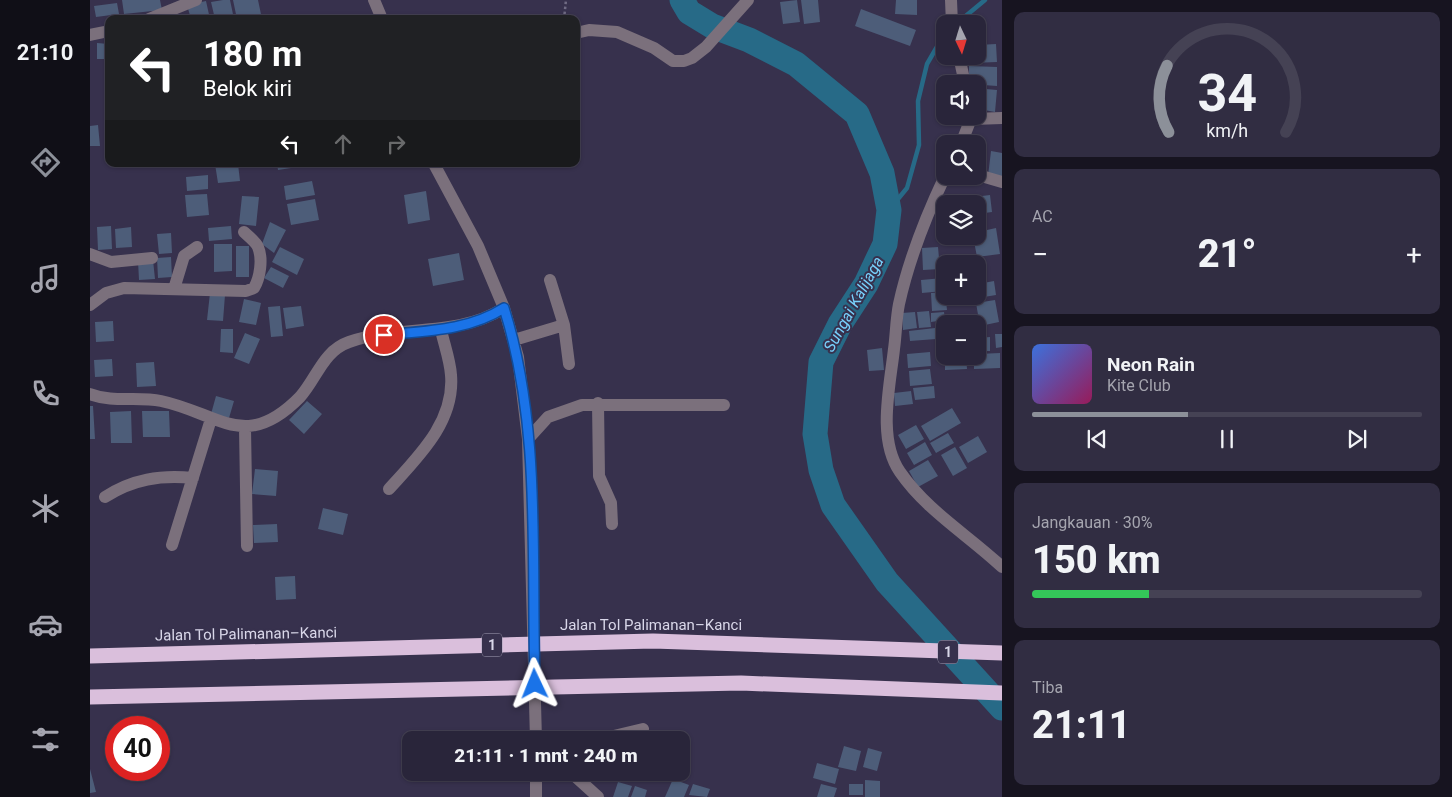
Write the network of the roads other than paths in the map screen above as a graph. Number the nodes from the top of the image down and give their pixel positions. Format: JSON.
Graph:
{"nodes":[{"id":1,"x":196,"y":0,"type":"edge"},
{"id":2,"x":374,"y":0,"type":"edge"},
{"id":3,"x":748,"y":0,"type":"edge"},
{"id":4,"x":159,"y":15,"type":"edge"},
{"id":5,"x":380,"y":15,"type":"edge"},
{"id":6,"x":105,"y":32,"type":"edge"},
{"id":7,"x":580,"y":33,"type":"edge"},
{"id":8,"x":90,"y":35,"type":"edge"},
{"id":9,"x":986,"y":118,"type":"edge"},
{"id":10,"x":1002,"y":118,"type":"edge"},
{"id":11,"x":436,"y":167,"type":"edge"},
{"id":12,"x":986,"y":177,"type":"edge"},
{"id":13,"x":1002,"y":182,"type":"edge"},
{"id":14,"x":941,"y":185,"type":"edge"},
{"id":15,"x":244,"y":232,"type":"dead end"},
{"id":16,"x":197,"y":247,"type":"dead end"},
{"id":17,"x":90,"y":254,"type":"edge"},
{"id":18,"x":152,"y":258,"type":"dead end"},
{"id":19,"x":550,"y":280,"type":"dead end"},
{"id":20,"x":174,"y":289,"type":"junction"},
{"id":21,"x":90,"y":305,"type":"edge"},
{"id":22,"x":504,"y":308,"type":"junction"},
{"id":23,"x":564,"y":326,"type":"junction"},
{"id":24,"x":441,"y":330,"type":"junction"},
{"id":25,"x":514,"y":340,"type":"junction"},
{"id":26,"x":569,"y":364,"type":"dead end"},
{"id":27,"x":90,"y":394,"type":"edge"},
{"id":28,"x":598,"y":403,"type":"junction"},
{"id":29,"x":724,"y":405,"type":"dead end"},
{"id":30,"x":211,"y":419,"type":"junction"},
{"id":31,"x":245,"y":428,"type":"junction"},
{"id":32,"x":528,"y":439,"type":"junction"},
{"id":33,"x":193,"y":478,"type":"junction"},
{"id":34,"x":389,"y":488,"type":"dead end"},
{"id":35,"x":104,"y":497,"type":"dead end"},
{"id":36,"x":612,"y":524,"type":"dead end"},
{"id":37,"x":172,"y":545,"type":"dead end"},
{"id":38,"x":247,"y":546,"type":"dead end"},
{"id":39,"x":1002,"y":567,"type":"edge"},
{"id":40,"x":1002,"y":653,"type":"edge"},
{"id":41,"x":90,"y":656,"type":"edge"},
{"id":42,"x":1002,"y":693,"type":"edge"},
{"id":43,"x":90,"y":697,"type":"edge"},
{"id":44,"x":643,"y":729,"type":"dead end"},
{"id":45,"x":536,"y":731,"type":"edge"},
{"id":46,"x":635,"y":731,"type":"edge"},
{"id":47,"x":536,"y":781,"type":"edge"},
{"id":48,"x":580,"y":781,"type":"edge"},
{"id":49,"x":536,"y":797,"type":"edge"},
{"id":50,"x":598,"y":797,"type":"edge"}],
"edges":[{"from":1,"to":4,"type":"street"},
{"from":2,"to":5,"type":"street"},
{"from":3,"to":7,"type":"street"},
{"from":6,"to":8,"type":"street"},
{"from":9,"to":10,"type":"street"},
{"from":11,"to":22,"type":"street"},
{"from":12,"to":13,"type":"street"},
{"from":14,"to":39,"type":"street"},
{"from":15,"to":20,"type":"street"},
{"from":16,"to":20,"type":"street"},
{"from":17,"to":18,"type":"street"},
{"from":19,"to":23,"type":"street"},
{"from":20,"to":21,"type":"street"},
{"from":22,"to":24,"type":"street"},
{"from":22,"to":25,"type":"street"},
{"from":23,"to":25,"type":"street"},
{"from":23,"to":26,"type":"street"},
{"from":24,"to":31,"type":"street"},
{"from":24,"to":34,"type":"street"},
{"from":25,"to":32,"type":"street"},
{"from":27,"to":30,"type":"street"},
{"from":28,"to":29,"type":"street"},
{"from":28,"to":32,"type":"street"},
{"from":28,"to":36,"type":"street"},
{"from":30,"to":31,"type":"street"},
{"from":30,"to":33,"type":"street"},
{"from":31,"to":38,"type":"street"},
{"from":32,"to":45,"type":"street"},
{"from":33,"to":35,"type":"street"},
{"from":33,"to":37,"type":"street"},
{"from":40,"to":41,"type":"highway","name":"Jalan Tol Palimanan–Kanci","number":"1"},
{"from":42,"to":43,"type":"highway"},
{"from":44,"to":46,"type":"street"},
{"from":47,"to":49,"type":"street"},
{"from":48,"to":50,"type":"street"}]}
